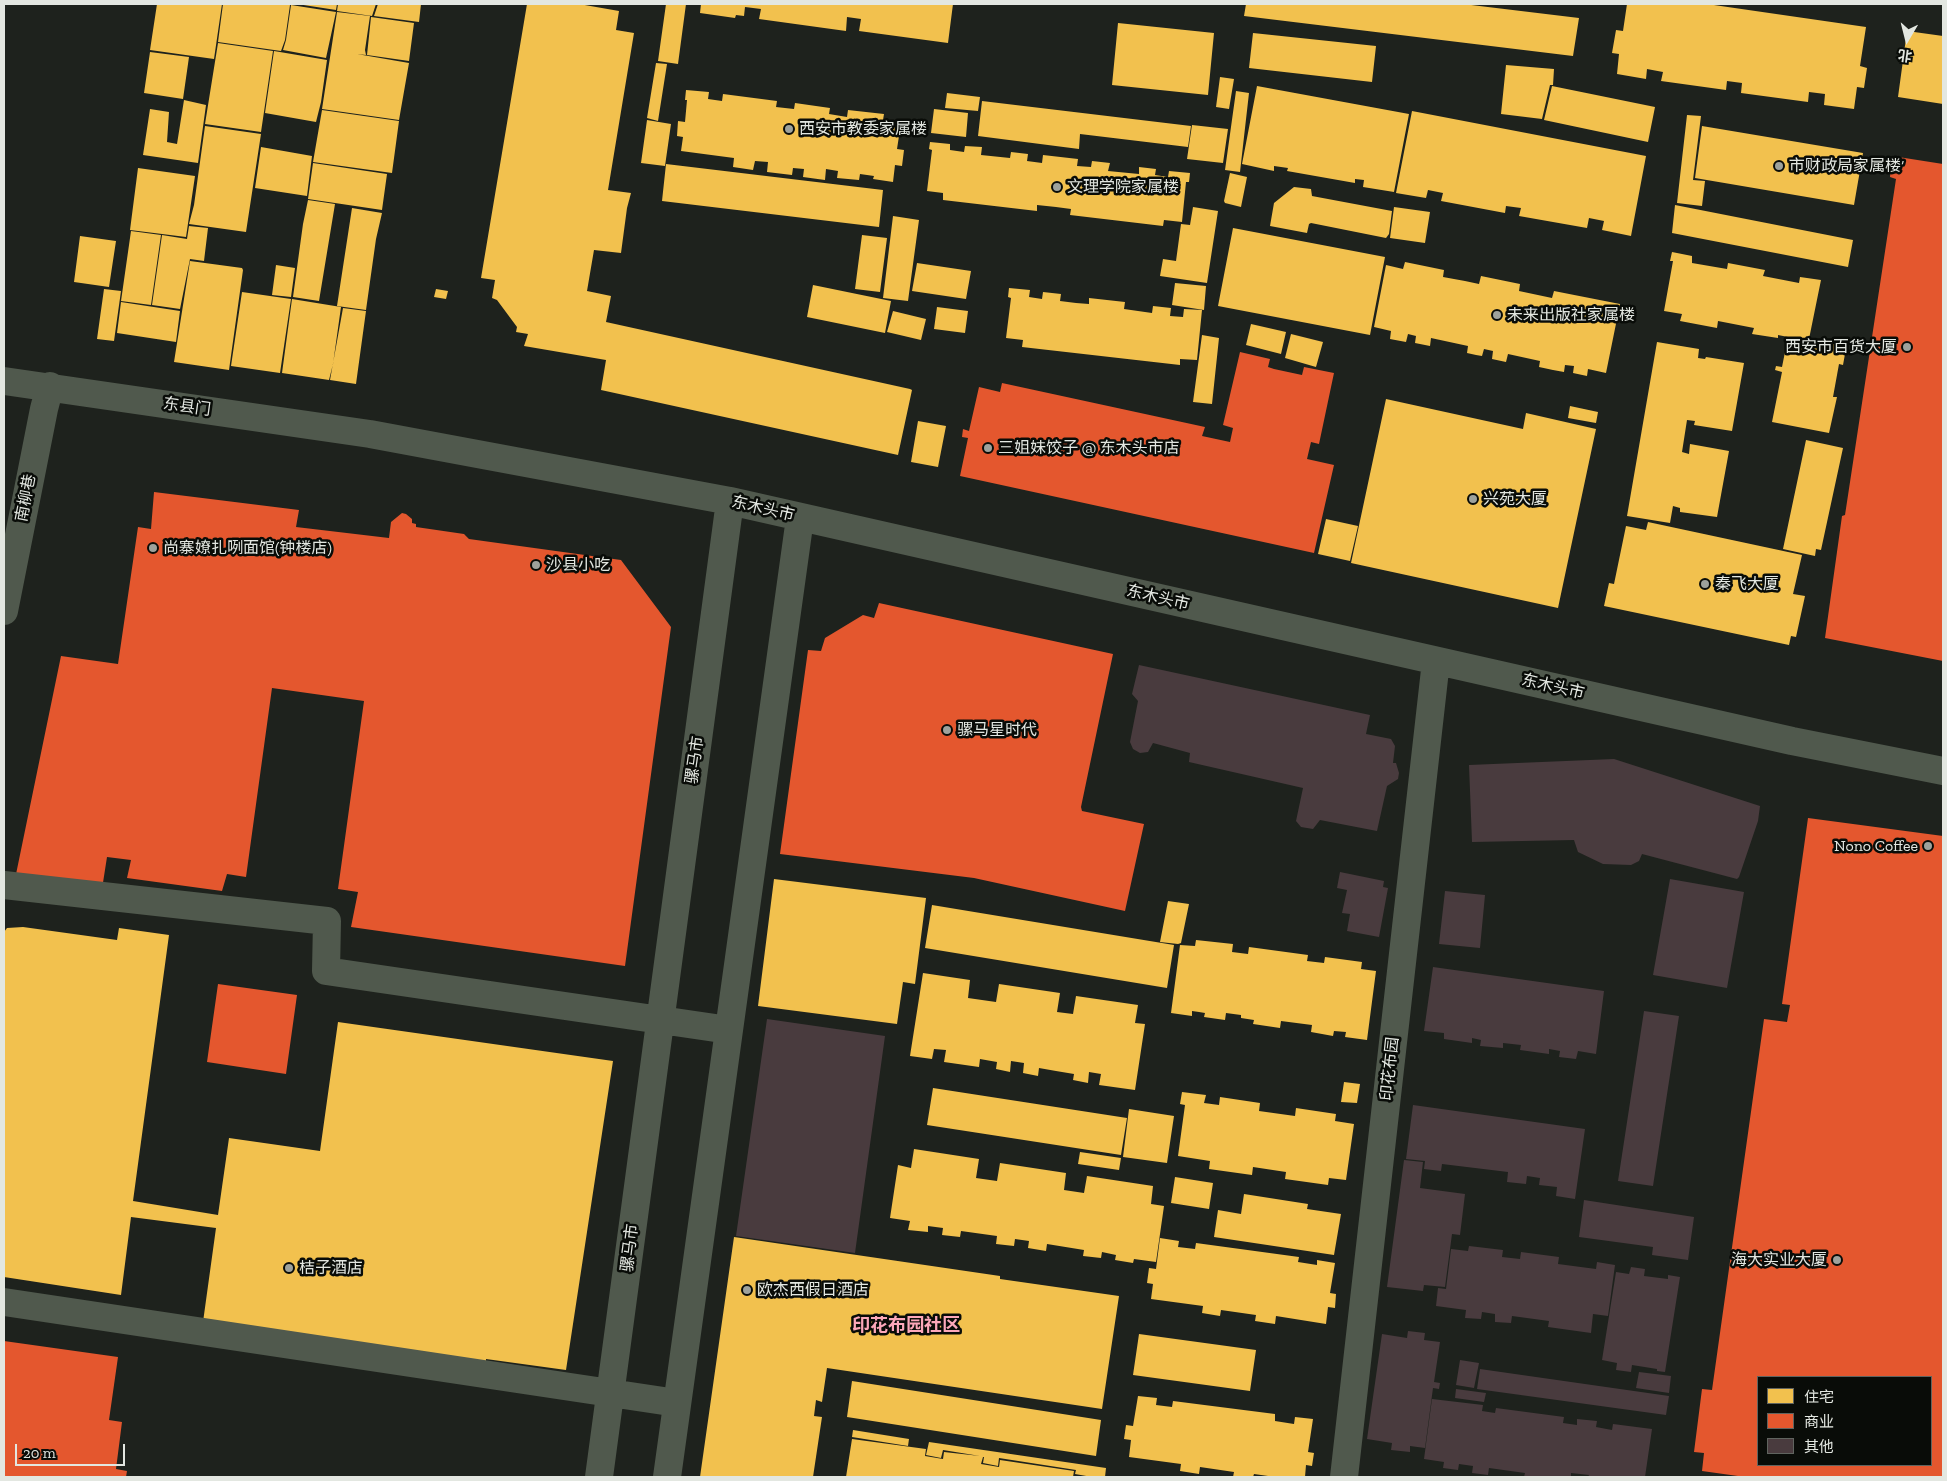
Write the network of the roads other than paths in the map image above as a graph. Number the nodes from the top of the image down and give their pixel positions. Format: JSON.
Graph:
{"nodes":[{"id":1,"x":4,"y":381,"type":"edge"},
{"id":2,"x":50,"y":386,"type":"junction"},
{"id":3,"x":370,"y":434,"type":"joint"},
{"id":4,"x":730,"y":502,"type":"junction"},
{"id":5,"x":800,"y":518,"type":"junction"},
{"id":6,"x":4,"y":611,"type":"edge"},
{"id":7,"x":1436,"y":661,"type":"junction"},
{"id":8,"x":1943,"y":771,"type":"edge"},
{"id":9,"x":4,"y":885,"type":"edge"},
{"id":10,"x":660,"y":1019,"type":"junction"},
{"id":11,"x":729,"y":1030,"type":"junction"},
{"id":12,"x":4,"y":1302,"type":"edge"},
{"id":13,"x":611,"y":1393,"type":"junction"},
{"id":14,"x":677,"y":1403,"type":"junction"},
{"id":15,"x":599,"y":1477,"type":"edge"},
{"id":16,"x":667,"y":1477,"type":"edge"},
{"id":17,"x":1344,"y":1477,"type":"edge"}],
"edges":[{"from":1,"to":2,"type":"street","name":"东县门"},
{"from":2,"to":3,"type":"street","name":"东县门"},
{"from":2,"to":6,"type":"street","name":"南柳巷"},
{"from":3,"to":4,"type":"street","name":"东木头市"},
{"from":4,"to":5,"type":"street","name":"东木头市"},
{"from":4,"to":10,"type":"street","name":"骡马市"},
{"from":5,"to":7,"type":"street","name":"东木头市"},
{"from":5,"to":11,"type":"street"},
{"from":7,"to":8,"type":"street","name":"东木头市"},
{"from":7,"to":17,"type":"street","name":"印花布园"},
{"from":9,"to":10,"type":"street"},
{"from":10,"to":11,"type":"street"},
{"from":10,"to":13,"type":"street","name":"骡马市"},
{"from":11,"to":14,"type":"street"},
{"from":12,"to":13,"type":"street"},
{"from":13,"to":14,"type":"street"},
{"from":13,"to":15,"type":"street","name":"骡马市"},
{"from":14,"to":16,"type":"street"}]}
